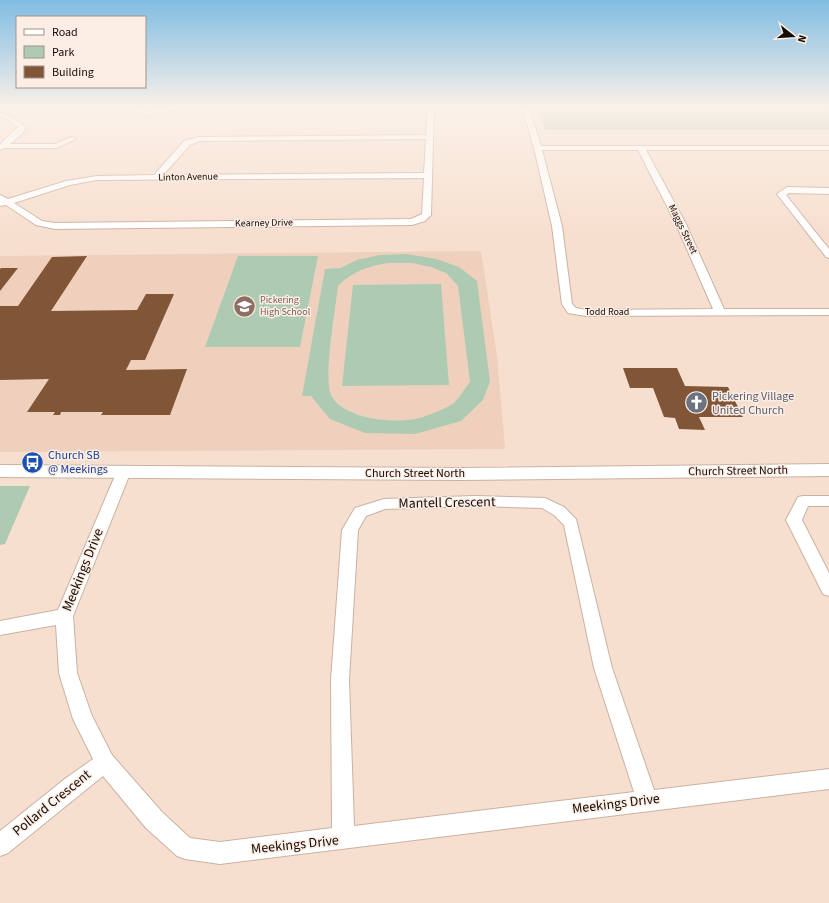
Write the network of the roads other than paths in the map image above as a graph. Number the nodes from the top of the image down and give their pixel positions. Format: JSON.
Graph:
{"nodes":[{"id":1,"x":182,"y":149,"type":"edge"},
{"id":2,"x":429,"y":149,"type":"edge"},
{"id":3,"x":538,"y":149,"type":"edge"},
{"id":4,"x":641,"y":149,"type":"edge"},
{"id":5,"x":428,"y":175,"type":"junction"},
{"id":6,"x":156,"y":178,"type":"junction"},
{"id":7,"x":829,"y":191,"type":"edge"},
{"id":8,"x":2,"y":201,"type":"edge"},
{"id":9,"x":829,"y":255,"type":"edge"},
{"id":10,"x":720,"y":312,"type":"junction"},
{"id":11,"x":829,"y":312,"type":"edge"},
{"id":12,"x":829,"y":470,"type":"edge"},
{"id":13,"x":0,"y":471,"type":"edge"},
{"id":14,"x":124,"y":471,"type":"junction"},
{"id":15,"x":829,"y":501,"type":"edge"},
{"id":16,"x":829,"y":589,"type":"edge"},
{"id":17,"x":64,"y":616,"type":"junction"},
{"id":18,"x":0,"y":628,"type":"edge"},
{"id":19,"x":105,"y":762,"type":"junction"},
{"id":20,"x":829,"y":779,"type":"edge"},
{"id":21,"x":647,"y":800,"type":"junction"},
{"id":22,"x":344,"y":839,"type":"junction"},
{"id":23,"x":0,"y":845,"type":"edge"}],
"edges":[{"from":1,"to":6,"type":"street"},
{"from":2,"to":5,"type":"street","name":"Kearney Drive"},
{"from":3,"to":10,"type":"street","name":"Todd Road"},
{"from":4,"to":10,"type":"street","name":"Maggs Street"},
{"from":5,"to":6,"type":"street","name":"Linton Avenue"},
{"from":5,"to":8,"type":"street","name":"Kearney Drive"},
{"from":6,"to":8,"type":"street","name":"Linton Avenue"},
{"from":7,"to":9,"type":"street"},
{"from":10,"to":11,"type":"street","name":"Todd Road"},
{"from":12,"to":14,"type":"street","name":"Church Street North"},
{"from":13,"to":14,"type":"street","name":"Church Street North"},
{"from":14,"to":17,"type":"street","name":"Meekings Drive"},
{"from":15,"to":16,"type":"street"},
{"from":17,"to":18,"type":"street"},
{"from":17,"to":19,"type":"street","name":"Meekings Drive"},
{"from":19,"to":22,"type":"street","name":"Meekings Drive"},
{"from":19,"to":23,"type":"street","name":"Pollard Crescent"},
{"from":20,"to":21,"type":"street","name":"Meekings Drive"},
{"from":21,"to":22,"type":"street","name":"Meekings Drive"},
{"from":21,"to":22,"type":"street","name":"Mantell Crescent"}]}
